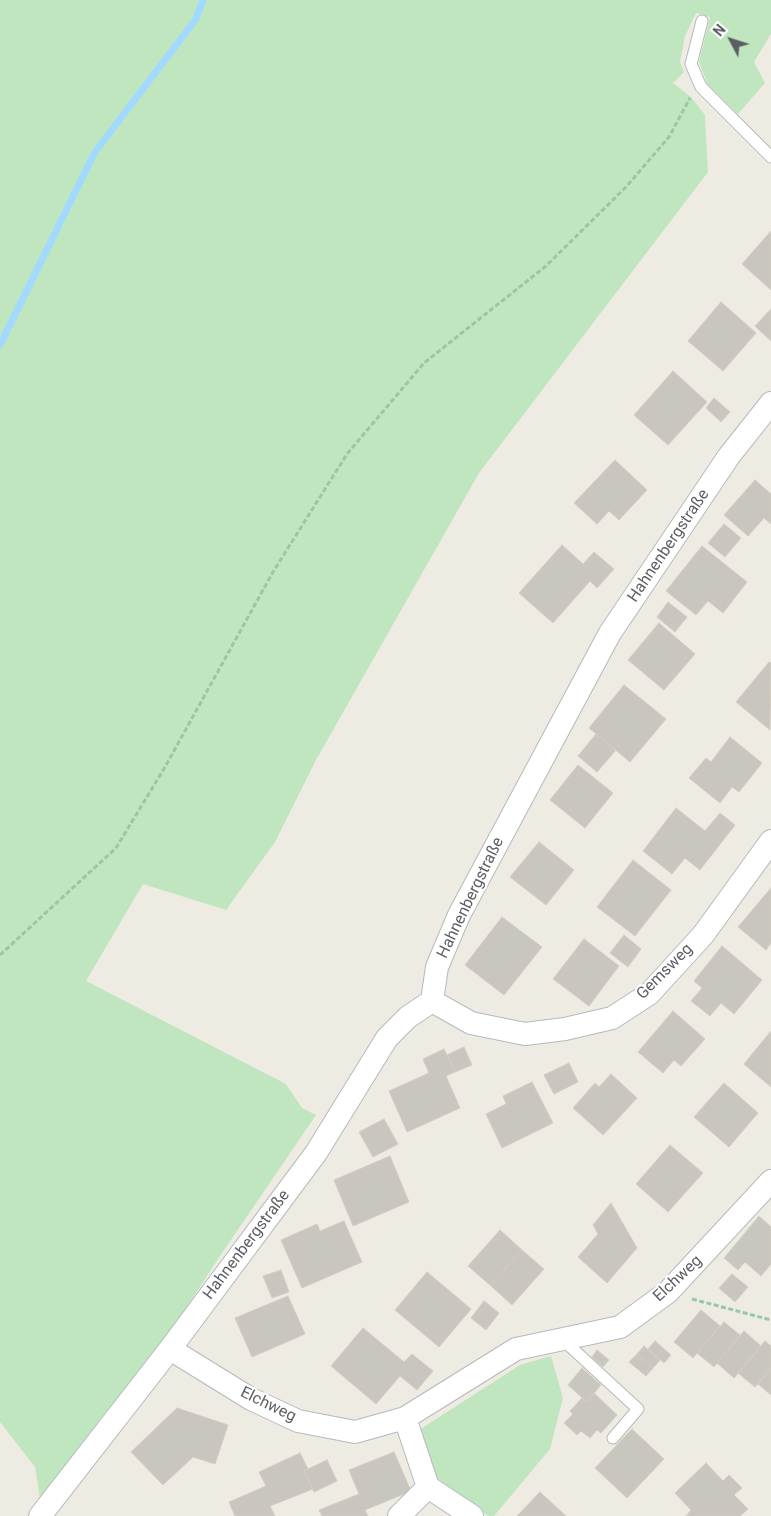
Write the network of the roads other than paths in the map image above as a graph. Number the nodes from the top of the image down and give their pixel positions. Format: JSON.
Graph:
{"nodes":[{"id":1,"x":702,"y":21,"type":"dead end"},
{"id":2,"x":771,"y":157,"type":"edge"},
{"id":3,"x":771,"y":403,"type":"edge"},
{"id":4,"x":771,"y":841,"type":"edge"},
{"id":5,"x":432,"y":1001,"type":"junction"},
{"id":6,"x":771,"y":1181,"type":"edge"},
{"id":7,"x":562,"y":1339,"type":"junction"},
{"id":8,"x":170,"y":1349,"type":"junction"},
{"id":9,"x":405,"y":1418,"type":"junction"},
{"id":10,"x":613,"y":1438,"type":"dead end"},
{"id":11,"x":428,"y":1487,"type":"junction"},
{"id":12,"x":40,"y":1516,"type":"edge"},
{"id":13,"x":399,"y":1516,"type":"edge"},
{"id":14,"x":472,"y":1516,"type":"edge"}],
"edges":[{"from":1,"to":2,"type":"lane"},
{"from":3,"to":5,"type":"street","name":"Hahnenbergstraße"},
{"from":4,"to":5,"type":"street","name":"Gemsweg"},
{"from":5,"to":8,"type":"street","name":"Hahnenbergstraße"},
{"from":6,"to":7,"type":"street","name":"Elchweg"},
{"from":7,"to":9,"type":"street","name":"Elchweg"},
{"from":7,"to":10,"type":"lane"},
{"from":8,"to":9,"type":"street","name":"Elchweg"},
{"from":8,"to":12,"type":"street","name":"Hahnenbergstraße"},
{"from":9,"to":11,"type":"street"},
{"from":11,"to":13,"type":"street"},
{"from":11,"to":14,"type":"street"}]}
